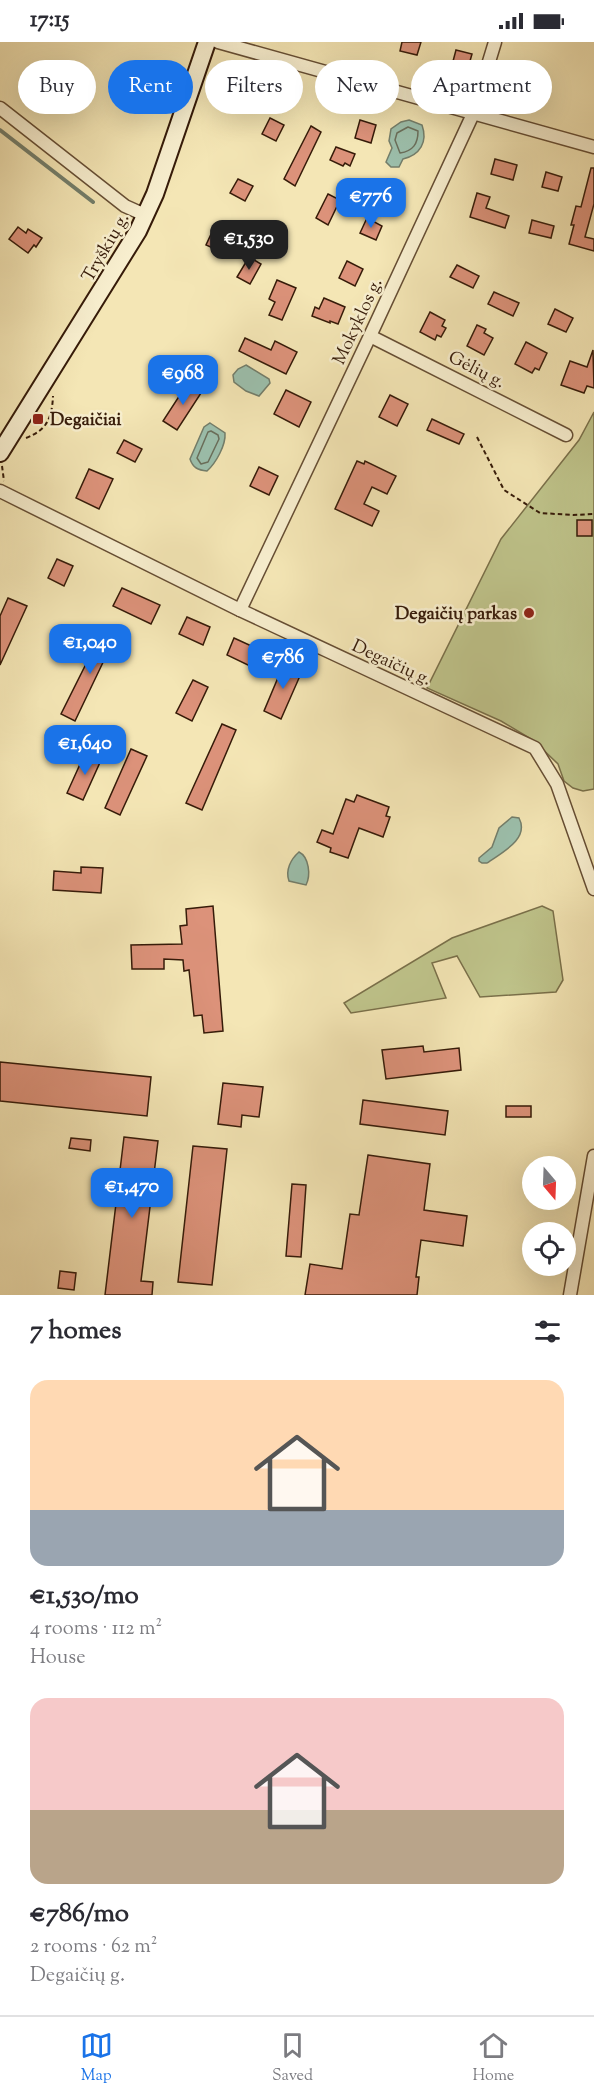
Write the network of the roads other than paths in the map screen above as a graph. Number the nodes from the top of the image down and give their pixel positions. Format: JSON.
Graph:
{"nodes":[{"id":1,"x":207,"y":42,"type":"edge"},
{"id":2,"x":218,"y":42,"type":"edge"},
{"id":3,"x":495,"y":42,"type":"edge"},
{"id":4,"x":490,"y":60,"type":"edge"},
{"id":5,"x":411,"y":96,"type":"edge"},
{"id":6,"x":0,"y":108,"type":"edge"},
{"id":7,"x":473,"y":114,"type":"joint"},
{"id":8,"x":594,"y":147,"type":"edge"},
{"id":9,"x":146,"y":215,"type":"junction"},
{"id":10,"x":370,"y":336,"type":"junction"},
{"id":11,"x":566,"y":435,"type":"dead end"},
{"id":12,"x":0,"y":453,"type":"edge"},
{"id":13,"x":0,"y":491,"type":"edge"},
{"id":14,"x":240,"y":610,"type":"junction"},
{"id":15,"x":594,"y":889,"type":"edge"},
{"id":16,"x":594,"y":1156,"type":"edge"},
{"id":17,"x":570,"y":1295,"type":"edge"}],
"edges":[{"from":1,"to":9,"type":"main road","name":"Tryškių g."},
{"from":2,"to":5,"type":"street"},
{"from":3,"to":4,"type":"street","name":"Mokyklos g."},
{"from":6,"to":9,"type":"street"},
{"from":7,"to":8,"type":"street"},
{"from":7,"to":10,"type":"street","name":"Mokyklos g."},
{"from":9,"to":12,"type":"main road","name":"Tryškių g."},
{"from":10,"to":11,"type":"street","name":"Gėlių g."},
{"from":10,"to":14,"type":"street","name":"Mokyklos g."},
{"from":13,"to":14,"type":"street","name":"Degaičių g."},
{"from":14,"to":15,"type":"street","name":"Degaičių g."},
{"from":16,"to":17,"type":"street"}]}
